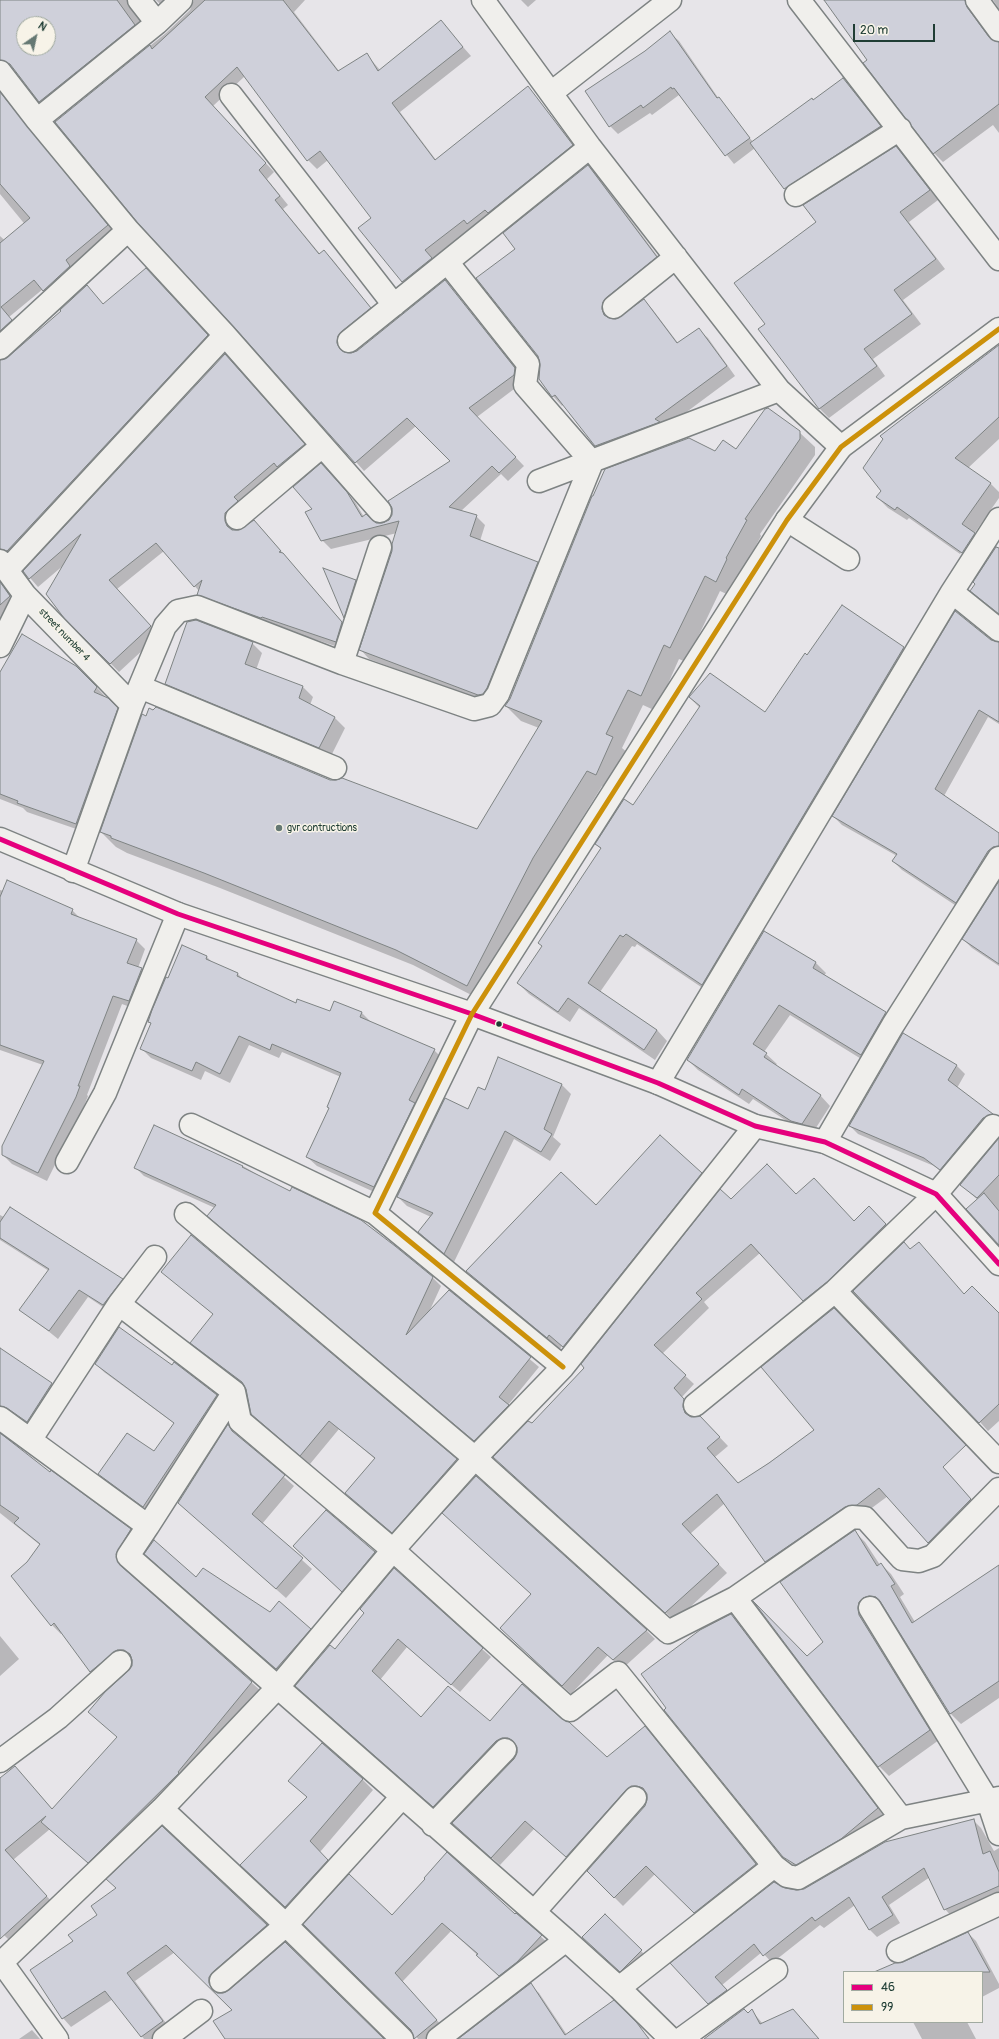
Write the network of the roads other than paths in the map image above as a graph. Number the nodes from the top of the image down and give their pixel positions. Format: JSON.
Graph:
{"nodes":[{"id":1,"x":139,"y":0,"type":"edge"},
{"id":2,"x":181,"y":0,"type":"edge"},
{"id":3,"x":483,"y":0,"type":"edge"},
{"id":4,"x":670,"y":0,"type":"edge"},
{"id":5,"x":799,"y":0,"type":"edge"},
{"id":6,"x":976,"y":0,"type":"edge"},
{"id":7,"x":157,"y":23,"type":"junction"},
{"id":8,"x":999,"y":30,"type":"edge"},
{"id":9,"x":0,"y":72,"type":"edge"},
{"id":10,"x":551,"y":93,"type":"junction"},
{"id":11,"x":231,"y":95,"type":"dead end"},
{"id":12,"x":37,"y":120,"type":"junction"},
{"id":13,"x":900,"y":130,"type":"junction"},
{"id":14,"x":590,"y":147,"type":"junction"},
{"id":15,"x":796,"y":195,"type":"dead end"},
{"id":16,"x":128,"y":230,"type":"junction"},
{"id":17,"x":676,"y":257,"type":"junction"},
{"id":18,"x":999,"y":259,"type":"edge"},
{"id":19,"x":448,"y":263,"type":"junction"},
{"id":20,"x":394,"y":305,"type":"junction"},
{"id":21,"x":614,"y":307,"type":"dead end"},
{"id":22,"x":999,"y":329,"type":"edge"},
{"id":23,"x":225,"y":335,"type":"junction"},
{"id":24,"x":349,"y":341,"type":"dead end"},
{"id":25,"x":0,"y":348,"type":"edge"},
{"id":26,"x":779,"y":390,"type":"junction"},
{"id":27,"x":322,"y":446,"type":"junction"},
{"id":28,"x":841,"y":447,"type":"junction"},
{"id":29,"x":592,"y":462,"type":"junction"},
{"id":30,"x":539,"y":481,"type":"dead end"},
{"id":31,"x":380,"y":511,"type":"dead end"},
{"id":32,"x":236,"y":518,"type":"dead end"},
{"id":33,"x":999,"y":519,"type":"edge"},
{"id":34,"x":787,"y":520,"type":"junction"},
{"id":35,"x":380,"y":547,"type":"dead end"},
{"id":36,"x":848,"y":559,"type":"dead end"},
{"id":37,"x":4,"y":565,"type":"edge"},
{"id":38,"x":952,"y":592,"type":"junction"},
{"id":39,"x":25,"y":595,"type":"junction"},
{"id":40,"x":999,"y":630,"type":"edge"},
{"id":41,"x":0,"y":646,"type":"edge"},
{"id":42,"x":342,"y":663,"type":"junction"},
{"id":43,"x":136,"y":696,"type":"junction"},
{"id":44,"x":334,"y":768,"type":"dead end"},
{"id":45,"x":0,"y":841,"type":"edge"},
{"id":46,"x":999,"y":858,"type":"edge"},
{"id":47,"x":73,"y":870,"type":"junction"},
{"id":48,"x":178,"y":914,"type":"junction"},
{"id":49,"x":472,"y":1014,"type":"junction"},
{"id":50,"x":658,"y":1083,"type":"junction"},
{"id":51,"x":191,"y":1125,"type":"dead end"},
{"id":52,"x":755,"y":1126,"type":"junction"},
{"id":53,"x":993,"y":1126,"type":"dead end"},
{"id":54,"x":825,"y":1142,"type":"junction"},
{"id":55,"x":67,"y":1162,"type":"dead end"},
{"id":56,"x":936,"y":1194,"type":"junction"},
{"id":57,"x":375,"y":1213,"type":"junction"},
{"id":58,"x":186,"y":1214,"type":"dead end"},
{"id":59,"x":155,"y":1257,"type":"dead end"},
{"id":60,"x":999,"y":1264,"type":"edge"},
{"id":61,"x":835,"y":1291,"type":"junction"},
{"id":62,"x":119,"y":1304,"type":"junction"},
{"id":63,"x":563,"y":1367,"type":"junction"},
{"id":64,"x":234,"y":1392,"type":"junction"},
{"id":65,"x":695,"y":1405,"type":"dead end"},
{"id":66,"x":0,"y":1418,"type":"edge"},
{"id":67,"x":31,"y":1439,"type":"junction"},
{"id":68,"x":474,"y":1458,"type":"junction"},
{"id":69,"x":999,"y":1462,"type":"edge"},
{"id":70,"x":999,"y":1489,"type":"edge"},
{"id":71,"x":148,"y":1526,"type":"junction"},
{"id":72,"x":393,"y":1550,"type":"junction"},
{"id":73,"x":735,"y":1598,"type":"junction"},
{"id":74,"x":870,"y":1608,"type":"dead end"},
{"id":75,"x":120,"y":1662,"type":"dead end"},
{"id":76,"x":278,"y":1687,"type":"junction"},
{"id":77,"x":505,"y":1750,"type":"dead end"},
{"id":78,"x":0,"y":1761,"type":"edge"},
{"id":79,"x":402,"y":1797,"type":"junction"},
{"id":80,"x":635,"y":1798,"type":"dead end"},
{"id":81,"x":993,"y":1800,"type":"edge"},
{"id":82,"x":162,"y":1809,"type":"junction"},
{"id":83,"x":901,"y":1818,"type":"junction"},
{"id":84,"x":434,"y":1825,"type":"junction"},
{"id":85,"x":999,"y":1834,"type":"edge"},
{"id":86,"x":774,"y":1866,"type":"junction"},
{"id":87,"x":999,"y":1904,"type":"edge"},
{"id":88,"x":534,"y":1912,"type":"junction"},
{"id":89,"x":286,"y":1926,"type":"junction"},
{"id":90,"x":566,"y":1940,"type":"junction"},
{"id":91,"x":898,"y":1951,"type":"dead end"},
{"id":92,"x":1,"y":1962,"type":"edge"},
{"id":93,"x":776,"y":1970,"type":"dead end"},
{"id":94,"x":221,"y":1981,"type":"dead end"},
{"id":95,"x":619,"y":1988,"type":"junction"},
{"id":96,"x":201,"y":2011,"type":"dead end"},
{"id":97,"x":57,"y":2039,"type":"edge"},
{"id":98,"x":164,"y":2039,"type":"edge"},
{"id":99,"x":402,"y":2039,"type":"edge"},
{"id":100,"x":438,"y":2039,"type":"edge"},
{"id":101,"x":670,"y":2039,"type":"edge"},
{"id":102,"x":681,"y":2039,"type":"edge"}],
"edges":[{"from":1,"to":7,"type":"street"},
{"from":2,"to":7,"type":"street"},
{"from":3,"to":10,"type":"street"},
{"from":4,"to":10,"type":"street"},
{"from":5,"to":13,"type":"street"},
{"from":6,"to":8,"type":"street"},
{"from":7,"to":12,"type":"street"},
{"from":9,"to":12,"type":"street"},
{"from":10,"to":14,"type":"street"},
{"from":11,"to":20,"type":"street"},
{"from":12,"to":16,"type":"street"},
{"from":13,"to":15,"type":"street"},
{"from":13,"to":18,"type":"street"},
{"from":14,"to":17,"type":"street"},
{"from":14,"to":19,"type":"street"},
{"from":16,"to":23,"type":"street"},
{"from":16,"to":25,"type":"street"},
{"from":17,"to":21,"type":"street"},
{"from":17,"to":26,"type":"street"},
{"from":19,"to":20,"type":"street"},
{"from":19,"to":29,"type":"street"},
{"from":20,"to":24,"type":"street"},
{"from":22,"to":28,"type":"street"},
{"from":23,"to":27,"type":"street"},
{"from":23,"to":37,"type":"street"},
{"from":26,"to":28,"type":"street"},
{"from":26,"to":29,"type":"street"},
{"from":27,"to":31,"type":"street"},
{"from":27,"to":32,"type":"street"},
{"from":28,"to":34,"type":"street"},
{"from":29,"to":30,"type":"street"},
{"from":29,"to":42,"type":"street"},
{"from":33,"to":38,"type":"street"},
{"from":34,"to":36,"type":"street"},
{"from":34,"to":49,"type":"street"},
{"from":35,"to":42,"type":"street"},
{"from":37,"to":39,"type":"street","name":"street number 4"},
{"from":38,"to":40,"type":"street"},
{"from":38,"to":50,"type":"street"},
{"from":39,"to":41,"type":"street"},
{"from":39,"to":43,"type":"street","name":"street number 4"},
{"from":42,"to":43,"type":"street"},
{"from":43,"to":44,"type":"street"},
{"from":43,"to":47,"type":"street"},
{"from":45,"to":47,"type":"street"},
{"from":46,"to":54,"type":"street"},
{"from":47,"to":48,"type":"street"},
{"from":48,"to":49,"type":"street"},
{"from":48,"to":55,"type":"street"},
{"from":49,"to":50,"type":"street"},
{"from":49,"to":57,"type":"street"},
{"from":50,"to":52,"type":"street"},
{"from":51,"to":57,"type":"street"},
{"from":52,"to":54,"type":"street"},
{"from":52,"to":63,"type":"street"},
{"from":53,"to":56,"type":"street"},
{"from":54,"to":56,"type":"street"},
{"from":56,"to":60,"type":"street"},
{"from":56,"to":61,"type":"street"},
{"from":57,"to":63,"type":"street"},
{"from":58,"to":68,"type":"street"},
{"from":59,"to":62,"type":"street"},
{"from":61,"to":65,"type":"street"},
{"from":61,"to":69,"type":"street"},
{"from":62,"to":64,"type":"street"},
{"from":62,"to":67,"type":"street"},
{"from":63,"to":68,"type":"street"},
{"from":64,"to":71,"type":"street"},
{"from":64,"to":72,"type":"street"},
{"from":66,"to":67,"type":"street"},
{"from":67,"to":71,"type":"street"},
{"from":68,"to":72,"type":"street"},
{"from":68,"to":73,"type":"street"},
{"from":70,"to":73,"type":"street"},
{"from":71,"to":76,"type":"street"},
{"from":72,"to":76,"type":"street"},
{"from":72,"to":86,"type":"street"},
{"from":73,"to":83,"type":"street"},
{"from":74,"to":81,"type":"street"},
{"from":75,"to":78,"type":"street"},
{"from":76,"to":79,"type":"street"},
{"from":76,"to":82,"type":"street"},
{"from":77,"to":84,"type":"street"},
{"from":79,"to":84,"type":"street"},
{"from":79,"to":89,"type":"street"},
{"from":80,"to":88,"type":"street"},
{"from":81,"to":83,"type":"street"},
{"from":81,"to":85,"type":"street"},
{"from":82,"to":89,"type":"street"},
{"from":82,"to":92,"type":"street"},
{"from":83,"to":86,"type":"street"},
{"from":84,"to":88,"type":"street"},
{"from":86,"to":95,"type":"street"},
{"from":87,"to":91,"type":"street"},
{"from":88,"to":90,"type":"street"},
{"from":89,"to":94,"type":"street"},
{"from":89,"to":99,"type":"street"},
{"from":90,"to":95,"type":"street"},
{"from":90,"to":100,"type":"street"},
{"from":92,"to":97,"type":"street"},
{"from":93,"to":102,"type":"street"},
{"from":95,"to":101,"type":"street"},
{"from":96,"to":98,"type":"street"}]}
